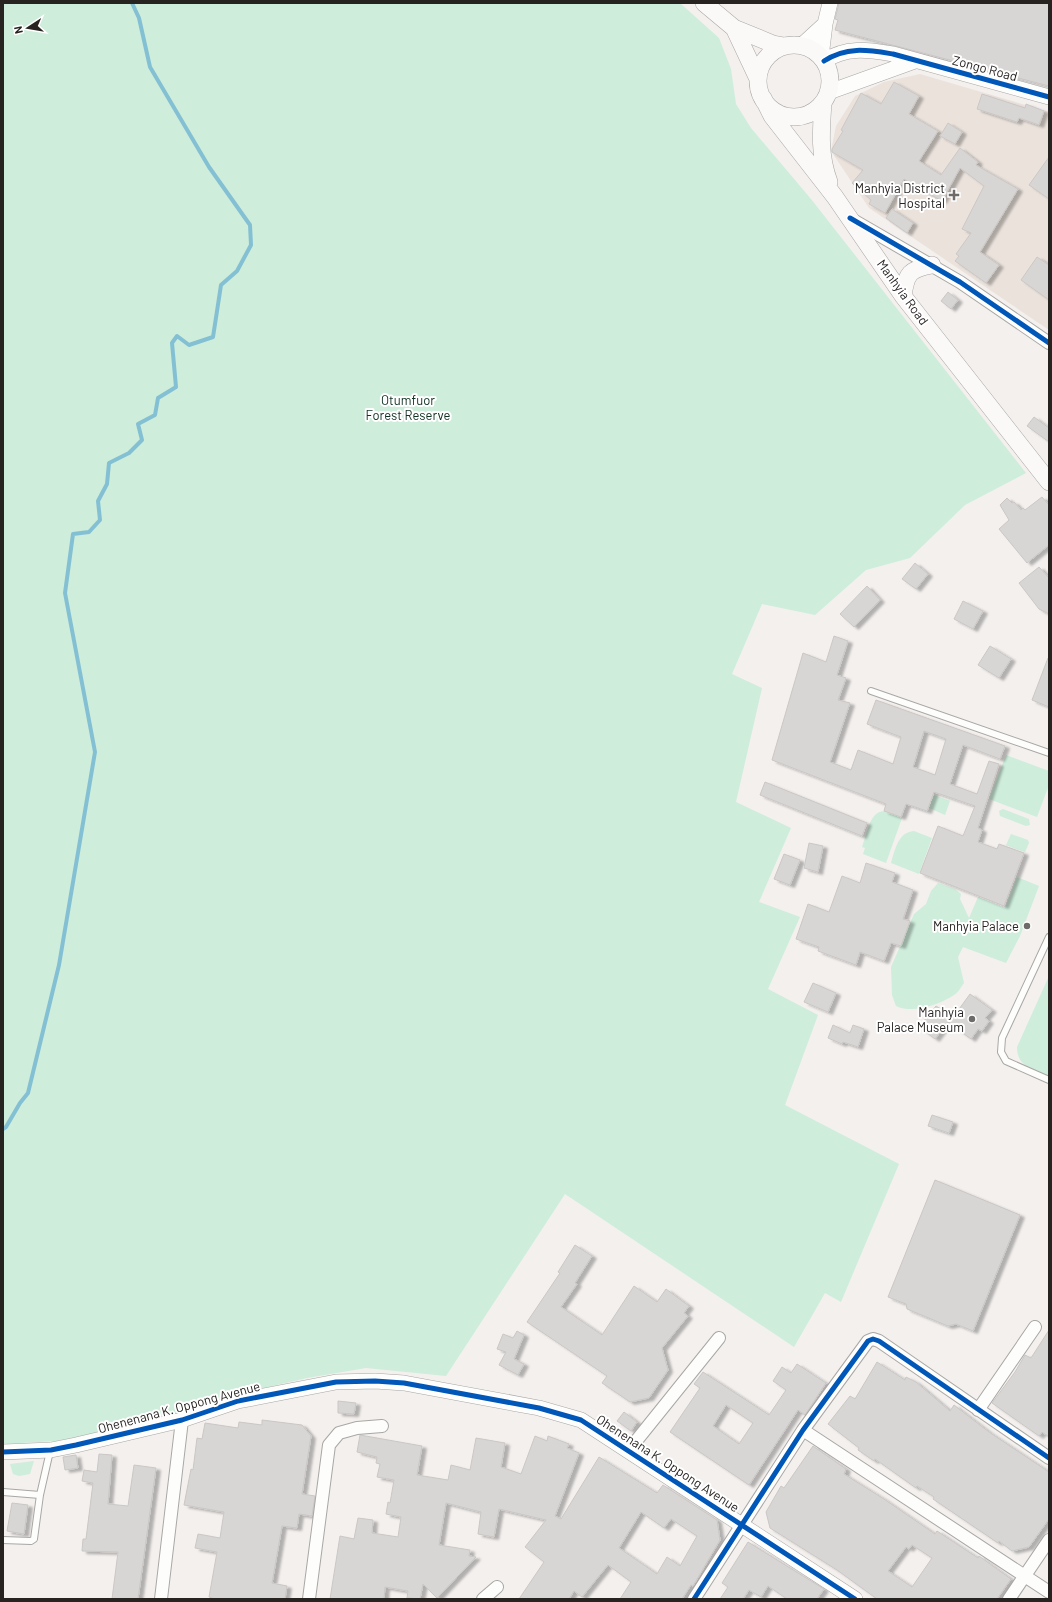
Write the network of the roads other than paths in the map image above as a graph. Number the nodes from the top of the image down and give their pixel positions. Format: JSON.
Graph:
{"nodes":[{"id":1,"x":704,"y":3,"type":"edge"},
{"id":2,"x":830,"y":3,"type":"edge"},
{"id":3,"x":825,"y":24,"type":"junction"},
{"id":4,"x":734,"y":28,"type":"junction"},
{"id":5,"x":784,"y":46,"type":"junction"},
{"id":6,"x":801,"y":46,"type":"junction"},
{"id":7,"x":823,"y":59,"type":"junction"},
{"id":8,"x":916,"y":61,"type":"junction"},
{"id":9,"x":758,"y":79,"type":"junction"},
{"id":10,"x":1049,"y":97,"type":"edge"},
{"id":11,"x":763,"y":98,"type":"junction"},
{"id":12,"x":826,"y":98,"type":"junction"},
{"id":13,"x":835,"y":197,"type":"junction"},
{"id":14,"x":850,"y":218,"type":"junction"},
{"id":15,"x":932,"y":265,"type":"junction"},
{"id":16,"x":903,"y":296,"type":"junction"},
{"id":17,"x":1049,"y":343,"type":"edge"},
{"id":18,"x":1049,"y":482,"type":"edge"},
{"id":19,"x":871,"y":692,"type":"dead end"},
{"id":20,"x":1049,"y":753,"type":"edge"},
{"id":21,"x":1049,"y":937,"type":"edge"},
{"id":22,"x":1049,"y":1080,"type":"edge"},
{"id":23,"x":1035,"y":1327,"type":"dead end"},
{"id":24,"x":719,"y":1338,"type":"dead end"},
{"id":25,"x":978,"y":1410,"type":"junction"},
{"id":26,"x":182,"y":1420,"type":"junction"},
{"id":27,"x":382,"y":1426,"type":"dead end"},
{"id":28,"x":803,"y":1430,"type":"junction"},
{"id":29,"x":50,"y":1450,"type":"junction"},
{"id":30,"x":628,"y":1451,"type":"junction"},
{"id":31,"x":3,"y":1452,"type":"edge"},
{"id":32,"x":1049,"y":1458,"type":"edge"},
{"id":33,"x":3,"y":1492,"type":"edge"},
{"id":34,"x":40,"y":1495,"type":"junction"},
{"id":35,"x":743,"y":1525,"type":"junction"},
{"id":36,"x":3,"y":1540,"type":"edge"},
{"id":37,"x":1049,"y":1540,"type":"edge"},
{"id":38,"x":1024,"y":1576,"type":"junction"},
{"id":39,"x":497,"y":1587,"type":"dead end"},
{"id":40,"x":1049,"y":1592,"type":"edge"},
{"id":41,"x":162,"y":1599,"type":"edge"},
{"id":42,"x":309,"y":1599,"type":"edge"},
{"id":43,"x":483,"y":1599,"type":"edge"},
{"id":44,"x":694,"y":1599,"type":"edge"},
{"id":45,"x":855,"y":1599,"type":"edge"},
{"id":46,"x":1009,"y":1599,"type":"edge"}],
"edges":[{"from":1,"to":4,"type":"main road"},
{"from":2,"to":3,"type":"street"},
{"from":3,"to":6,"type":"street"},
{"from":3,"to":7,"type":"street"},
{"from":4,"to":5,"type":"main road"},
{"from":4,"to":9,"type":"main road"},
{"from":5,"to":6,"type":"main road"},
{"from":5,"to":9,"type":"main road"},
{"from":6,"to":7,"type":"main road"},
{"from":7,"to":8,"type":"street","name":"Zongo Road"},
{"from":7,"to":12,"type":"main road"},
{"from":8,"to":10,"type":"street","name":"Zongo Road"},
{"from":8,"to":12,"type":"street"},
{"from":9,"to":11,"type":"main road"},
{"from":11,"to":12,"type":"main road"},
{"from":11,"to":13,"type":"main road","name":"Manhyia Road"},
{"from":12,"to":13,"type":"main road"},
{"from":13,"to":14,"type":"main road","name":"Manhyia Road"},
{"from":14,"to":15,"type":"street"},
{"from":14,"to":16,"type":"main road","name":"Manhyia Road"},
{"from":15,"to":16,"type":"main road"},
{"from":15,"to":17,"type":"street"},
{"from":16,"to":18,"type":"main road","name":"Manhyia Road"},
{"from":19,"to":20,"type":"lane"},
{"from":21,"to":22,"type":"lane"},
{"from":23,"to":25,"type":"street"},
{"from":24,"to":30,"type":"street"},
{"from":25,"to":28,"type":"street"},
{"from":25,"to":32,"type":"street"},
{"from":26,"to":29,"type":"street","name":"Ohenenana K. Oppong Avenue"},
{"from":26,"to":30,"type":"street","name":"Ohenenana K. Oppong Avenue"},
{"from":26,"to":41,"type":"street"},
{"from":27,"to":42,"type":"street"},
{"from":28,"to":35,"type":"street"},
{"from":28,"to":38,"type":"street"},
{"from":29,"to":31,"type":"street","name":"Ohenenana K. Oppong Avenue"},
{"from":29,"to":34,"type":"lane"},
{"from":30,"to":35,"type":"street","name":"Ohenenana K. Oppong Avenue"},
{"from":33,"to":34,"type":"lane"},
{"from":34,"to":36,"type":"lane"},
{"from":35,"to":44,"type":"street"},
{"from":35,"to":45,"type":"street","name":"Ohenenana K. Oppong Avenue"},
{"from":37,"to":38,"type":"street"},
{"from":38,"to":40,"type":"street"},
{"from":38,"to":46,"type":"street"},
{"from":39,"to":43,"type":"street"}]}
